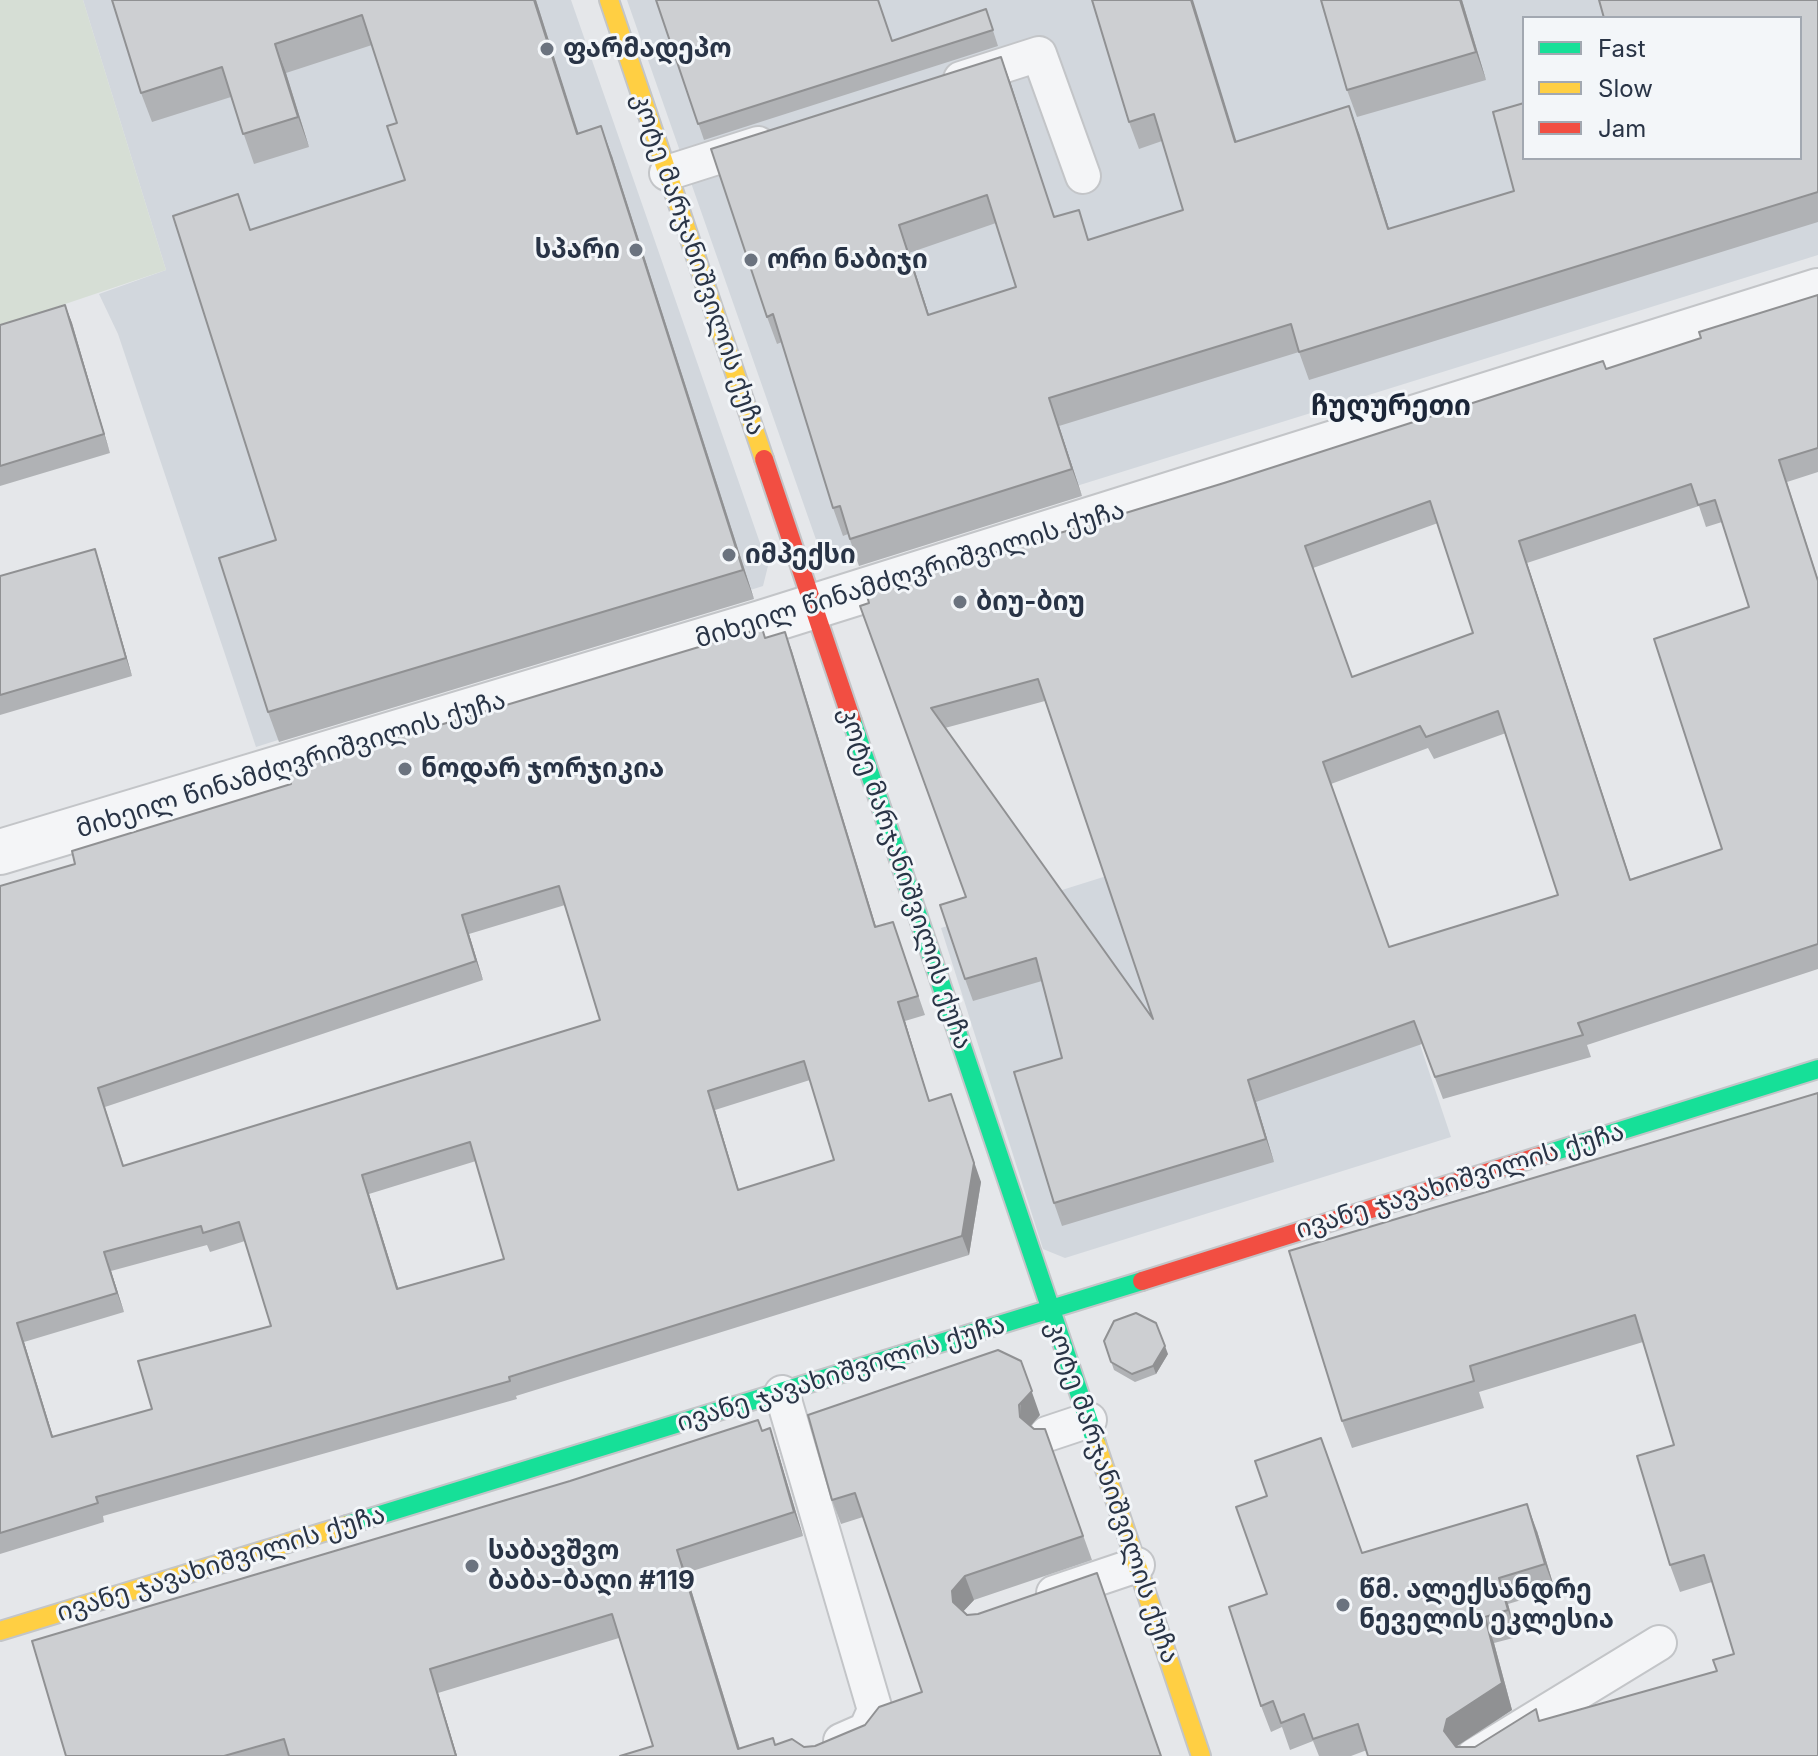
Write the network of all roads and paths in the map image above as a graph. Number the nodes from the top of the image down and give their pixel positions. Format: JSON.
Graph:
{"nodes":[{"id":1,"x":609,"y":0,"type":"edge"},
{"id":2,"x":935,"y":88,"type":"edge"},
{"id":3,"x":785,"y":135,"type":"edge"},
{"id":4,"x":667,"y":173,"type":"junction"},
{"id":5,"x":1083,"y":176,"type":"dead end"},
{"id":6,"x":1818,"y":291,"type":"edge"},
{"id":7,"x":813,"y":606,"type":"junction"},
{"id":8,"x":0,"y":852,"type":"edge"},
{"id":9,"x":1818,"y":1069,"type":"edge"},
{"id":10,"x":1051,"y":1309,"type":"junction"},
{"id":11,"x":782,"y":1393,"type":"junction"},
{"id":12,"x":1089,"y":1420,"type":"junction"},
{"id":13,"x":1047,"y":1434,"type":"edge"},
{"id":14,"x":1137,"y":1565,"type":"junction"},
{"id":15,"x":1024,"y":1604,"type":"edge"},
{"id":16,"x":0,"y":1631,"type":"edge"},
{"id":17,"x":1659,"y":1643,"type":"dead end"},
{"id":18,"x":816,"y":1751,"type":"edge"},
{"id":19,"x":1201,"y":1756,"type":"edge"},
{"id":20,"x":1474,"y":1756,"type":"edge"}],
"edges":[{"from":1,"to":4,"type":"street","name":"კოტე მარჯანიშვილის ქუჩა"},
{"from":2,"to":5,"type":"lane"},
{"from":3,"to":4,"type":"lane"},
{"from":4,"to":7,"type":"street","name":"კოტე მარჯანიშვილის ქუჩა"},
{"from":6,"to":7,"type":"street","name":"მიხეილ წინამძღვრიშვილის ქუჩა"},
{"from":7,"to":8,"type":"street","name":"მიხეილ წინამძღვრიშვილის ქუჩა"},
{"from":7,"to":10,"type":"street","name":"კოტე მარჯანიშვილის ქუჩა"},
{"from":9,"to":10,"type":"street","name":"ივანე ჯავახიშვილის ქუჩა"},
{"from":10,"to":11,"type":"street","name":"ივანე ჯავახიშვილის ქუჩა"},
{"from":10,"to":12,"type":"street","name":"კოტე მარჯანიშვილის ქუჩა"},
{"from":11,"to":16,"type":"street","name":"ივანე ჯავახიშვილის ქუჩა"},
{"from":11,"to":18,"type":"lane"},
{"from":12,"to":13,"type":"lane"},
{"from":12,"to":14,"type":"street","name":"კოტე მარჯანიშვილის ქუჩა"},
{"from":14,"to":15,"type":"lane"},
{"from":14,"to":19,"type":"street","name":"კოტე მარჯანიშვილის ქუჩა"},
{"from":17,"to":20,"type":"lane"}]}
